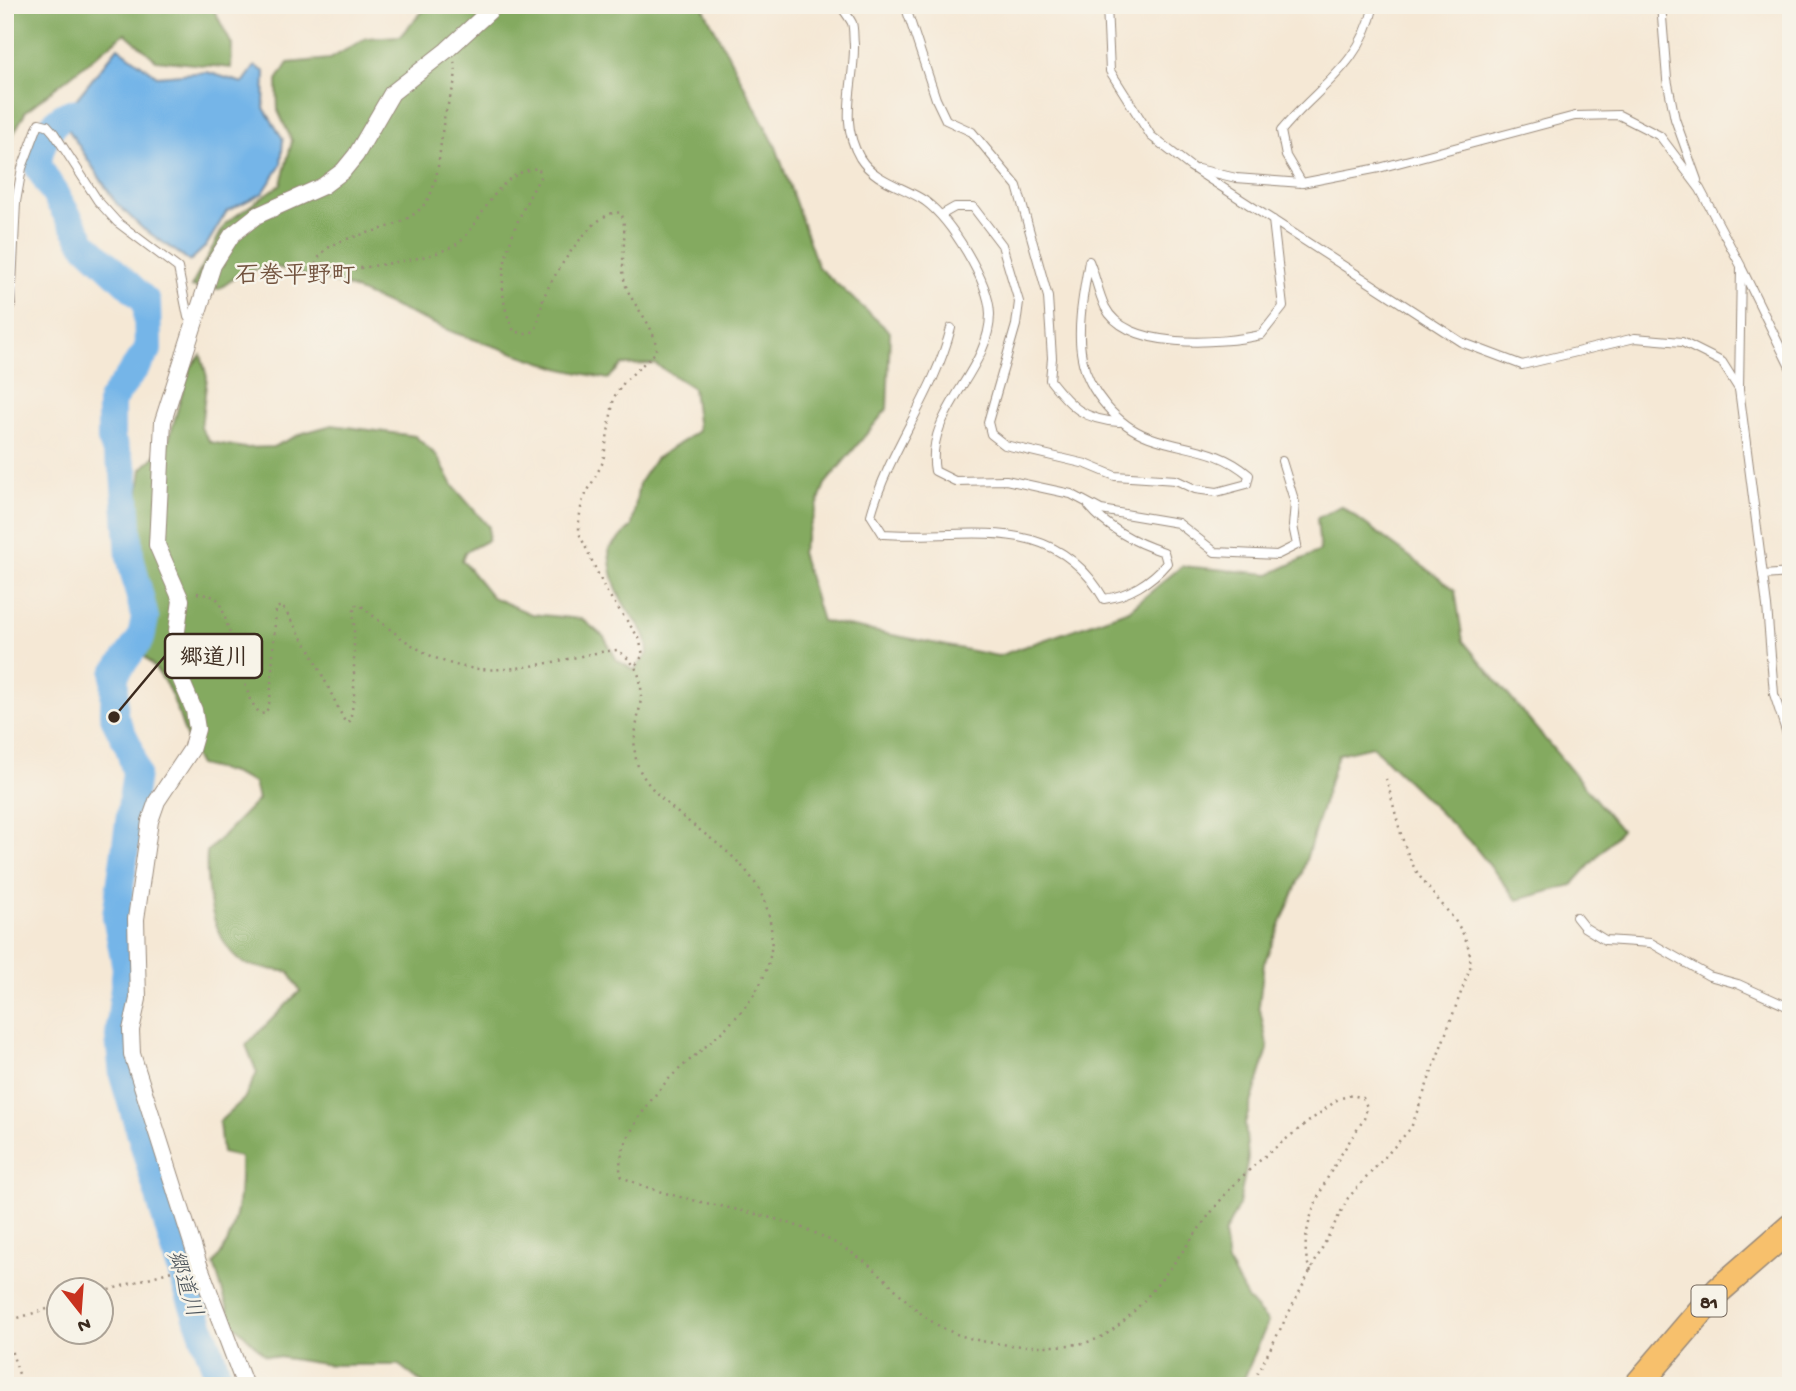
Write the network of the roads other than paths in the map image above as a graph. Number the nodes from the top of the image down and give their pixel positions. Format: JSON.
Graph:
{"nodes":[{"id":1,"x":496,"y":5,"type":"edge"},
{"id":2,"x":840,"y":5,"type":"edge"},
{"id":3,"x":905,"y":5,"type":"edge"},
{"id":4,"x":1107,"y":5,"type":"edge"},
{"id":5,"x":1374,"y":5,"type":"edge"},
{"id":6,"x":1661,"y":5,"type":"edge"},
{"id":7,"x":1789,"y":5,"type":"edge"},
{"id":8,"x":1791,"y":17,"type":"edge"},
{"id":9,"x":1191,"y":167,"type":"junction"},
{"id":10,"x":1302,"y":183,"type":"junction"},
{"id":11,"x":1700,"y":189,"type":"junction"},
{"id":12,"x":941,"y":215,"type":"junction"},
{"id":13,"x":1273,"y":220,"type":"junction"},
{"id":14,"x":1741,"y":266,"type":"junction"},
{"id":15,"x":11,"y":306,"type":"road end"},
{"id":16,"x":192,"y":323,"type":"junction"},
{"id":17,"x":951,"y":328,"type":"dead end"},
{"id":18,"x":1791,"y":369,"type":"edge"},
{"id":19,"x":1739,"y":389,"type":"junction"},
{"id":20,"x":1119,"y":422,"type":"junction"},
{"id":21,"x":1282,"y":461,"type":"dead end"},
{"id":22,"x":1085,"y":501,"type":"junction"},
{"id":23,"x":1791,"y":573,"type":"edge"},
{"id":24,"x":1763,"y":575,"type":"junction"},
{"id":25,"x":1791,"y":746,"type":"edge"},
{"id":26,"x":1576,"y":917,"type":"dead end"},
{"id":27,"x":1791,"y":1008,"type":"edge"},
{"id":28,"x":1790,"y":1222,"type":"edge"},
{"id":29,"x":245,"y":1386,"type":"edge"},
{"id":30,"x":1637,"y":1386,"type":"edge"}],
"edges":[{"from":1,"to":16,"type":"street"},
{"from":2,"to":12,"type":"lane"},
{"from":3,"to":20,"type":"lane"},
{"from":4,"to":9,"type":"lane"},
{"from":5,"to":10,"type":"lane"},
{"from":6,"to":11,"type":"lane"},
{"from":7,"to":8,"type":"lane"},
{"from":9,"to":10,"type":"lane"},
{"from":9,"to":13,"type":"lane"},
{"from":10,"to":11,"type":"lane"},
{"from":11,"to":14,"type":"lane"},
{"from":12,"to":20,"type":"lane"},
{"from":12,"to":22,"type":"lane"},
{"from":13,"to":19,"type":"lane"},
{"from":13,"to":20,"type":"lane"},
{"from":14,"to":18,"type":"lane"},
{"from":14,"to":19,"type":"lane"},
{"from":15,"to":16,"type":"lane"},
{"from":16,"to":29,"type":"street"},
{"from":17,"to":22,"type":"lane"},
{"from":19,"to":24,"type":"lane"},
{"from":21,"to":22,"type":"lane"},
{"from":23,"to":24,"type":"lane"},
{"from":24,"to":25,"type":"lane"},
{"from":26,"to":27,"type":"lane"},
{"from":28,"to":30,"type":"main road","number":"81"}]}
